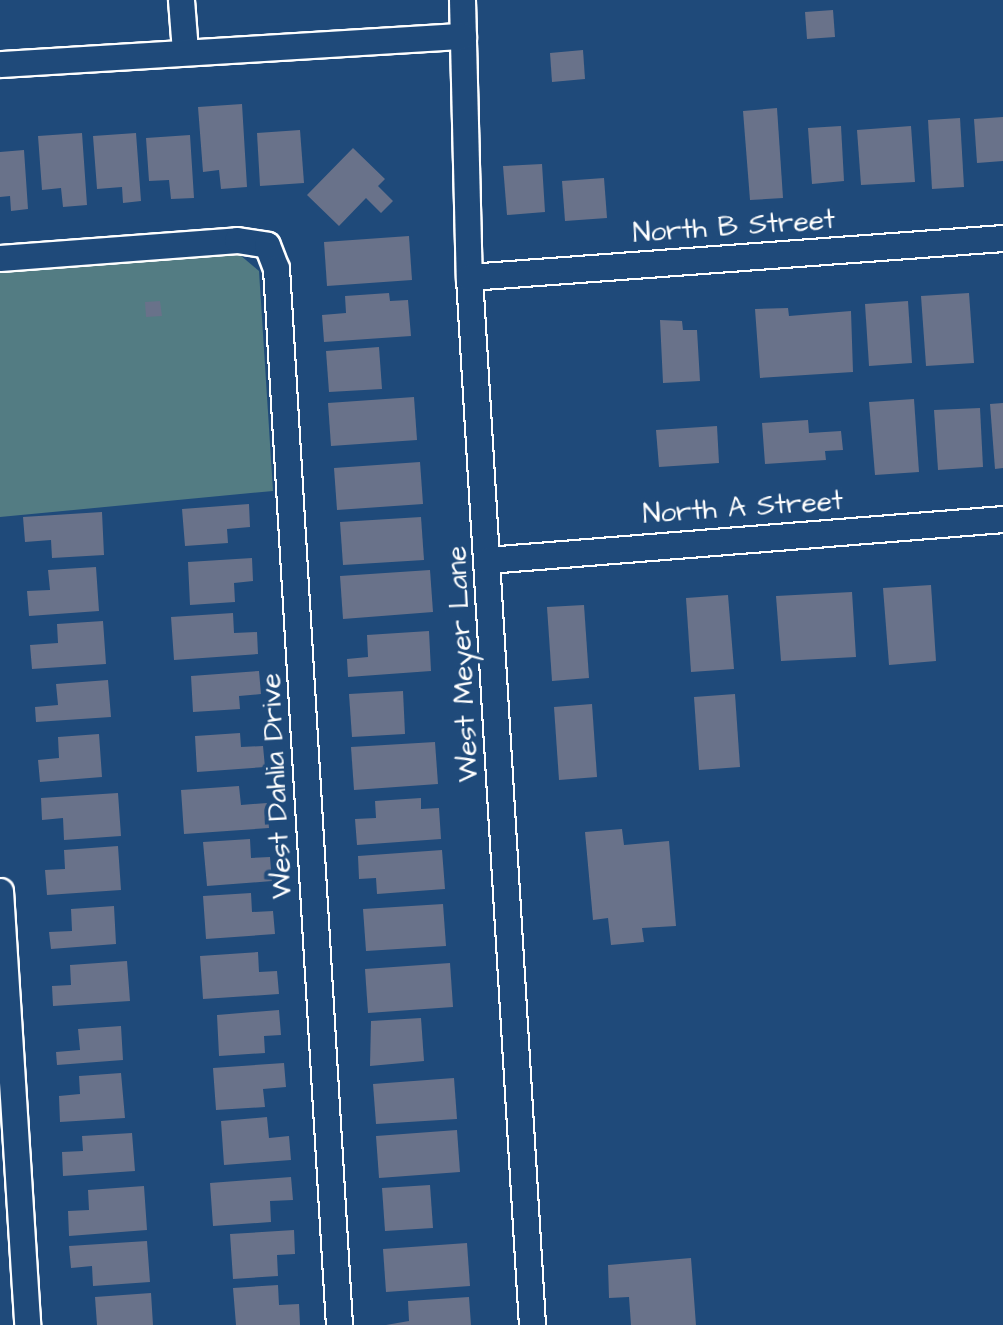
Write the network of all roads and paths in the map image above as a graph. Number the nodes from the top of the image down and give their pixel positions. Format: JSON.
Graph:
{"nodes":[{"id":1,"x":181,"y":0,"type":"edge"},
{"id":2,"x":462,"y":0,"type":"edge"},
{"id":3,"x":463,"y":36,"type":"junction"},
{"id":4,"x":185,"y":50,"type":"junction"},
{"id":5,"x":0,"y":64,"type":"edge"},
{"id":6,"x":1003,"y":238,"type":"edge"},
{"id":7,"x":0,"y":258,"type":"edge"},
{"id":8,"x":469,"y":277,"type":"junction"},
{"id":9,"x":1003,"y":519,"type":"edge"},
{"id":10,"x":487,"y":560,"type":"junction"},
{"id":11,"x":0,"y":890,"type":"edge"},
{"id":12,"x":28,"y":1325,"type":"edge"},
{"id":13,"x":339,"y":1325,"type":"edge"},
{"id":14,"x":532,"y":1325,"type":"edge"}],
"edges":[{"from":1,"to":4,"type":"street"},
{"from":2,"to":3,"type":"street","name":"West Meyer Lane"},
{"from":3,"to":4,"type":"street"},
{"from":3,"to":8,"type":"street","name":"West Meyer Lane"},
{"from":4,"to":5,"type":"street"},
{"from":6,"to":8,"type":"street","name":"North B Street"},
{"from":7,"to":13,"type":"street","name":"West Dahlia Drive"},
{"from":8,"to":10,"type":"street","name":"West Meyer Lane"},
{"from":9,"to":10,"type":"street","name":"North A Street"},
{"from":10,"to":14,"type":"street","name":"West Meyer Lane"},
{"from":11,"to":12,"type":"street"}]}
